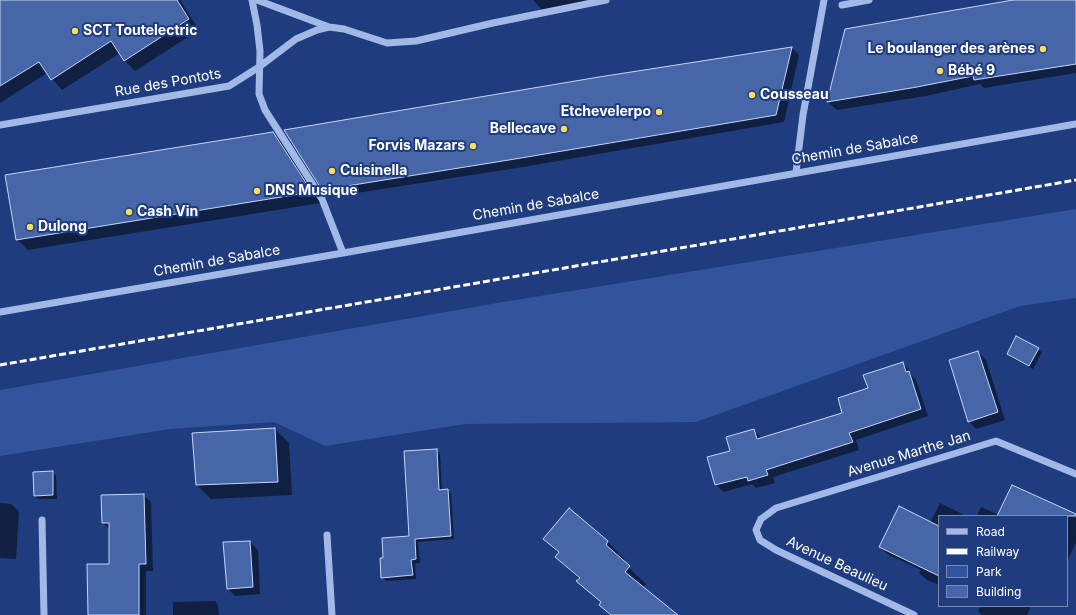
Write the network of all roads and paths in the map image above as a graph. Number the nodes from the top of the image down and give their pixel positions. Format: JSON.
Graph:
{"nodes":[{"id":1,"x":252,"y":0,"type":"edge"},
{"id":2,"x":257,"y":0,"type":"edge"},
{"id":3,"x":606,"y":0,"type":"edge"},
{"id":4,"x":824,"y":0,"type":"edge"},
{"id":5,"x":869,"y":0,"type":"edge"},
{"id":6,"x":842,"y":5,"type":"dead end"},
{"id":7,"x":329,"y":27,"type":"junction"},
{"id":8,"x":260,"y":68,"type":"junction"},
{"id":9,"x":1076,"y":124,"type":"edge"},
{"id":10,"x":0,"y":125,"type":"edge"},
{"id":11,"x":796,"y":172,"type":"junction"},
{"id":12,"x":343,"y":253,"type":"junction"},
{"id":13,"x":0,"y":312,"type":"edge"},
{"id":14,"x":1076,"y":474,"type":"edge"},
{"id":15,"x":42,"y":520,"type":"dead end"},
{"id":16,"x":756,"y":530,"type":"joint"},
{"id":17,"x":327,"y":535,"type":"dead end"},
{"id":18,"x":44,"y":615,"type":"edge"},
{"id":19,"x":332,"y":615,"type":"edge"},
{"id":20,"x":914,"y":615,"type":"edge"}],
"edges":[{"from":1,"to":8,"type":"street"},
{"from":2,"to":7,"type":"street"},
{"from":3,"to":7,"type":"street","name":"Rue des Pontots"},
{"from":4,"to":11,"type":"street"},
{"from":5,"to":6,"type":"street"},
{"from":7,"to":8,"type":"street","name":"Rue des Pontots"},
{"from":8,"to":10,"type":"street","name":"Rue des Pontots"},
{"from":8,"to":12,"type":"street"},
{"from":9,"to":11,"type":"street","name":"Chemin de Sabalce"},
{"from":11,"to":12,"type":"street","name":"Chemin de Sabalce"},
{"from":12,"to":13,"type":"street","name":"Chemin de Sabalce"},
{"from":14,"to":16,"type":"street","name":"Avenue Marthe Jan"},
{"from":15,"to":18,"type":"street"},
{"from":16,"to":20,"type":"street","name":"Avenue Beaulieu"},
{"from":17,"to":19,"type":"street"}]}
